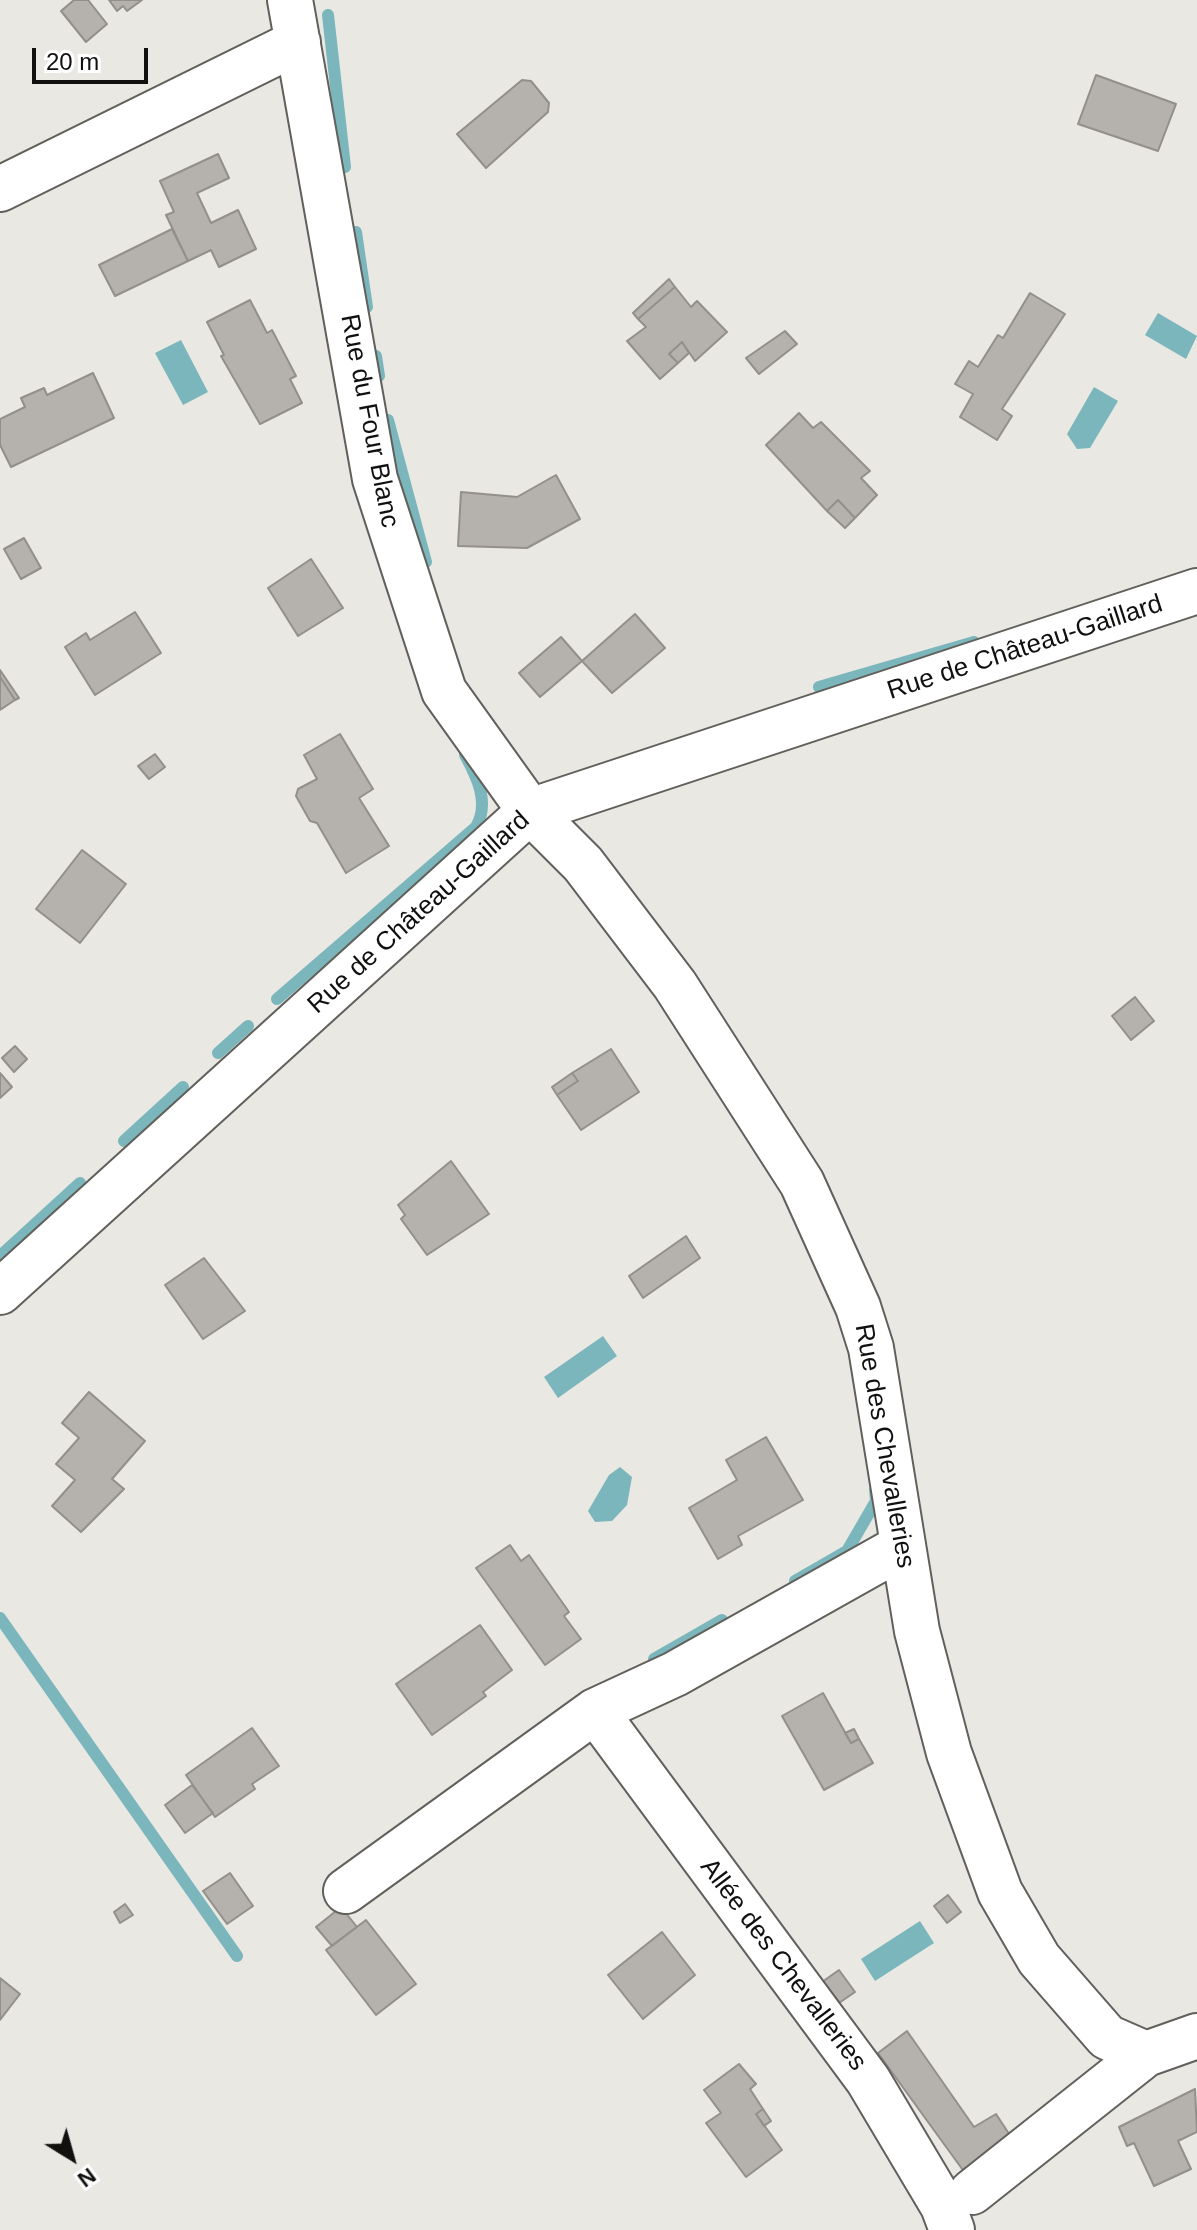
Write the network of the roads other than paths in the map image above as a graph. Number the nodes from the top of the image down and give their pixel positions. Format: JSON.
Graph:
{"nodes":[{"id":1,"x":290,"y":0,"type":"edge"},
{"id":2,"x":298,"y":42,"type":"junction"},
{"id":3,"x":0,"y":189,"type":"edge"},
{"id":4,"x":1197,"y":591,"type":"edge"},
{"id":5,"x":530,"y":811,"type":"junction"},
{"id":6,"x":0,"y":1292,"type":"edge"},
{"id":7,"x":903,"y":1546,"type":"junction"},
{"id":8,"x":595,"y":1711,"type":"junction"},
{"id":9,"x":346,"y":1891,"type":"dead end"},
{"id":10,"x":1197,"y":2036,"type":"edge"},
{"id":11,"x":1146,"y":2054,"type":"junction"},
{"id":12,"x":972,"y":2192,"type":"dead end"},
{"id":13,"x":952,"y":2230,"type":"edge"}],
"edges":[{"from":1,"to":2,"type":"street","name":"Rue du Four Blanc"},
{"from":2,"to":3,"type":"street"},
{"from":2,"to":5,"type":"street","name":"Rue du Four Blanc"},
{"from":4,"to":5,"type":"street","name":"Rue de Château-Gaillard"},
{"from":5,"to":6,"type":"street","name":"Rue de Château-Gaillard"},
{"from":5,"to":7,"type":"street","name":"Rue des Chevalleries"},
{"from":7,"to":8,"type":"street"},
{"from":7,"to":11,"type":"street","name":"Rue des Chevalleries"},
{"from":8,"to":9,"type":"street"},
{"from":8,"to":13,"type":"street","name":"Allée des Chevalleries"},
{"from":10,"to":11,"type":"street"},
{"from":11,"to":12,"type":"street"}]}
